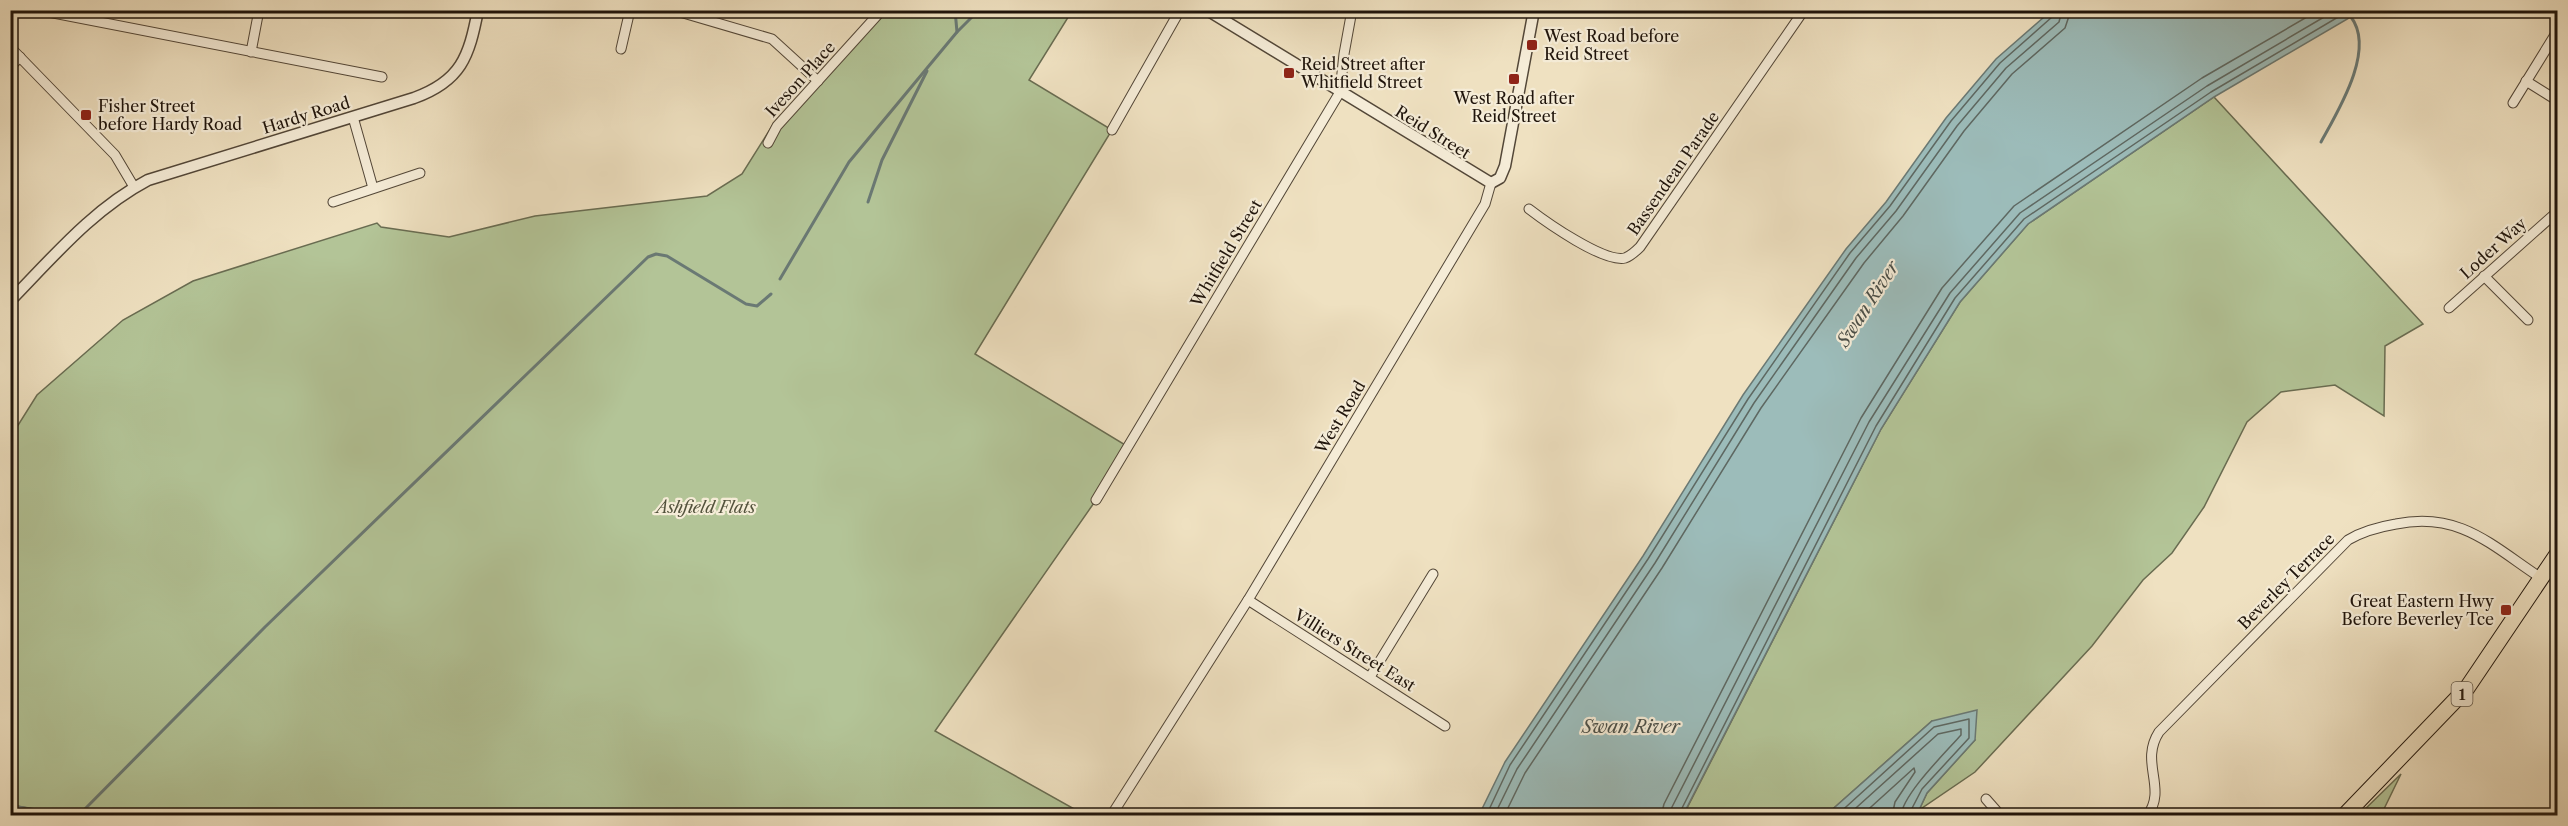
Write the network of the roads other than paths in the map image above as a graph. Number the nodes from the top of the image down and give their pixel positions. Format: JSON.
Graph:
{"nodes":[{"id":1,"x":38,"y":10,"type":"edge"},
{"id":2,"x":260,"y":10,"type":"edge"},
{"id":3,"x":478,"y":10,"type":"edge"},
{"id":4,"x":630,"y":10,"type":"edge"},
{"id":5,"x":673,"y":10,"type":"edge"},
{"id":6,"x":882,"y":10,"type":"edge"},
{"id":7,"x":1180,"y":10,"type":"edge"},
{"id":8,"x":1207,"y":10,"type":"edge"},
{"id":9,"x":1352,"y":10,"type":"edge"},
{"id":10,"x":1534,"y":10,"type":"edge"},
{"id":11,"x":1804,"y":10,"type":"edge"},
{"id":12,"x":2558,"y":30,"type":"edge"},
{"id":13,"x":10,"y":47,"type":"edge"},
{"id":14,"x":621,"y":49,"type":"dead end"},
{"id":15,"x":251,"y":52,"type":"junction"},
{"id":16,"x":20,"y":57,"type":"junction"},
{"id":17,"x":10,"y":68,"type":"edge"},
{"id":18,"x":382,"y":77,"type":"dead end"},
{"id":19,"x":818,"y":81,"type":"junction"},
{"id":20,"x":2526,"y":81,"type":"junction"},
{"id":21,"x":1340,"y":92,"type":"junction"},
{"id":22,"x":2558,"y":101,"type":"edge"},
{"id":23,"x":2513,"y":103,"type":"dead end"},
{"id":24,"x":353,"y":117,"type":"junction"},
{"id":25,"x":1112,"y":130,"type":"dead end"},
{"id":26,"x":768,"y":143,"type":"dead end"},
{"id":27,"x":420,"y":173,"type":"dead end"},
{"id":28,"x":1491,"y":183,"type":"junction"},
{"id":29,"x":134,"y":188,"type":"junction"},
{"id":30,"x":373,"y":189,"type":"junction"},
{"id":31,"x":333,"y":202,"type":"dead end"},
{"id":32,"x":1529,"y":209,"type":"dead end"},
{"id":33,"x":2558,"y":212,"type":"edge"},
{"id":34,"x":2484,"y":276,"type":"junction"},
{"id":35,"x":10,"y":301,"type":"edge"},
{"id":36,"x":2449,"y":308,"type":"dead end"},
{"id":37,"x":2528,"y":320,"type":"dead end"},
{"id":38,"x":1096,"y":500,"type":"dead end"},
{"id":39,"x":2558,"y":553,"type":"edge"},
{"id":40,"x":1433,"y":574,"type":"dead end"},
{"id":41,"x":2541,"y":578,"type":"junction"},
{"id":42,"x":1248,"y":600,"type":"junction"},
{"id":43,"x":1370,"y":677,"type":"junction"},
{"id":44,"x":1445,"y":726,"type":"dead end"},
{"id":45,"x":1986,"y":799,"type":"dead end"},
{"id":46,"x":1111,"y":816,"type":"edge"},
{"id":47,"x":2001,"y":816,"type":"edge"},
{"id":48,"x":2146,"y":816,"type":"edge"},
{"id":49,"x":2344,"y":816,"type":"edge"}],
"edges":[{"from":1,"to":15,"type":"street"},
{"from":2,"to":15,"type":"street"},
{"from":3,"to":24,"type":"street","name":"Hardy Road"},
{"from":4,"to":14,"type":"street"},
{"from":5,"to":19,"type":"street"},
{"from":6,"to":19,"type":"street","name":"Iveson Place"},
{"from":7,"to":25,"type":"street"},
{"from":8,"to":21,"type":"street","name":"Reid Street"},
{"from":9,"to":21,"type":"street","name":"Whitfield Street"},
{"from":10,"to":28,"type":"street","name":"West Road"},
{"from":11,"to":32,"type":"street","name":"Bassendean Parade"},
{"from":12,"to":20,"type":"street"},
{"from":13,"to":16,"type":"street"},
{"from":15,"to":18,"type":"street"},
{"from":16,"to":17,"type":"street"},
{"from":16,"to":29,"type":"street"},
{"from":19,"to":26,"type":"street","name":"Iveson Place"},
{"from":20,"to":22,"type":"street"},
{"from":20,"to":23,"type":"street"},
{"from":21,"to":28,"type":"street","name":"Reid Street"},
{"from":21,"to":38,"type":"street","name":"Whitfield Street"},
{"from":24,"to":29,"type":"street","name":"Hardy Road"},
{"from":24,"to":30,"type":"street"},
{"from":27,"to":30,"type":"street"},
{"from":28,"to":42,"type":"street","name":"West Road"},
{"from":29,"to":35,"type":"street","name":"Hardy Road"},
{"from":30,"to":31,"type":"street"},
{"from":33,"to":34,"type":"street","name":"Loder Way"},
{"from":34,"to":36,"type":"street","name":"Loder Way"},
{"from":34,"to":37,"type":"street"},
{"from":39,"to":41,"type":"highway","number":"1"},
{"from":40,"to":43,"type":"street"},
{"from":41,"to":48,"type":"street","name":"Beverley Terrace"},
{"from":41,"to":49,"type":"highway","number":"1"},
{"from":42,"to":43,"type":"street","name":"Villiers Street East"},
{"from":42,"to":46,"type":"street","name":"West Road"},
{"from":43,"to":44,"type":"street","name":"Villiers Street East"},
{"from":45,"to":47,"type":"street"}]}
